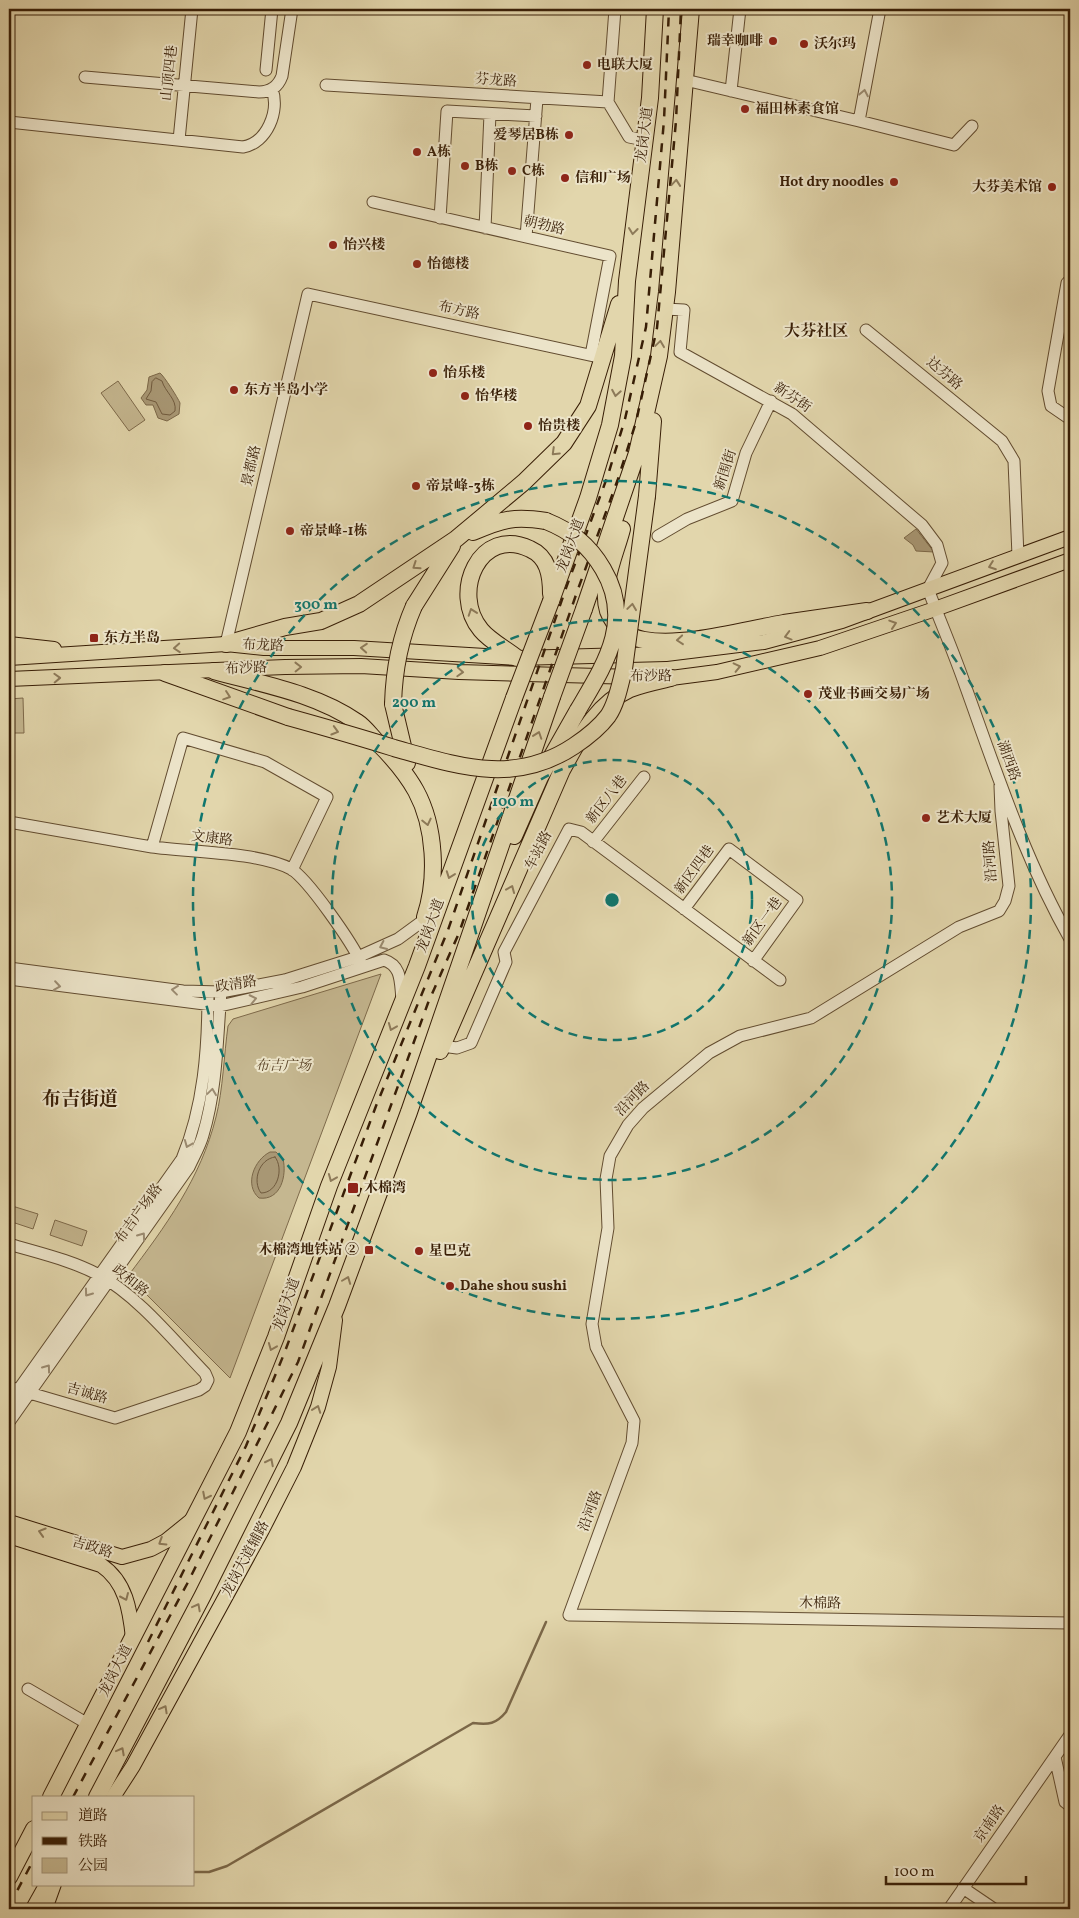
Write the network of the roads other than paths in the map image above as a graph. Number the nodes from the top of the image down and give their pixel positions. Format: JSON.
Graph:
{"nodes":[{"id":1,"x":192,"y":9,"type":"edge"},
{"id":2,"x":272,"y":9,"type":"edge"},
{"id":3,"x":292,"y":9,"type":"edge"},
{"id":4,"x":616,"y":9,"type":"edge"},
{"id":5,"x":655,"y":9,"type":"edge"},
{"id":6,"x":691,"y":9,"type":"edge"},
{"id":7,"x":740,"y":9,"type":"edge"},
{"id":8,"x":880,"y":9,"type":"edge"},
{"id":9,"x":266,"y":70,"type":"dead end"},
{"id":10,"x":85,"y":77,"type":"dead end"},
{"id":11,"x":685,"y":80,"type":"junction"},
{"id":12,"x":326,"y":85,"type":"dead end"},
{"id":13,"x":184,"y":86,"type":"junction"},
{"id":14,"x":272,"y":89,"type":"junction"},
{"id":15,"x":731,"y":91,"type":"junction"},
{"id":16,"x":537,"y":99,"type":"junction"},
{"id":17,"x":608,"y":102,"type":"junction"},
{"id":18,"x":490,"y":114,"type":"junction"},
{"id":19,"x":536,"y":116,"type":"junction"},
{"id":20,"x":858,"y":121,"type":"junction"},
{"id":21,"x":9,"y":122,"type":"edge"},
{"id":22,"x":972,"y":126,"type":"dead end"},
{"id":23,"x":179,"y":140,"type":"junction"},
{"id":24,"x":644,"y":140,"type":"junction"},
{"id":25,"x":373,"y":202,"type":"dead end"},
{"id":26,"x":440,"y":218,"type":"junction"},
{"id":27,"x":485,"y":228,"type":"junction"},
{"id":28,"x":526,"y":237,"type":"junction"},
{"id":29,"x":1070,"y":280,"type":"edge"},
{"id":30,"x":627,"y":281,"type":"junction"},
{"id":31,"x":308,"y":294,"type":"joint"},
{"id":32,"x":665,"y":308,"type":"junction"},
{"id":33,"x":866,"y":330,"type":"dead end"},
{"id":34,"x":597,"y":357,"type":"junction"},
{"id":35,"x":657,"y":366,"type":"junction"},
{"id":36,"x":771,"y":401,"type":"junction"},
{"id":37,"x":1070,"y":418,"type":"edge"},
{"id":38,"x":637,"y":453,"type":"junction"},
{"id":39,"x":658,"y":536,"type":"dead end"},
{"id":40,"x":1070,"y":537,"type":"edge"},
{"id":41,"x":456,"y":539,"type":"junction"},
{"id":42,"x":1018,"y":556,"type":"junction"},
{"id":43,"x":1070,"y":560,"type":"edge"},
{"id":44,"x":928,"y":589,"type":"junction"},
{"id":45,"x":550,"y":601,"type":"junction"},
{"id":46,"x":935,"y":610,"type":"junction"},
{"id":47,"x":867,"y":611,"type":"junction"},
{"id":48,"x":9,"y":644,"type":"edge"},
{"id":49,"x":226,"y":644,"type":"junction"},
{"id":50,"x":97,"y":654,"type":"junction"},
{"id":51,"x":9,"y":658,"type":"edge"},
{"id":52,"x":518,"y":658,"type":"junction"},
{"id":53,"x":214,"y":671,"type":"junction"},
{"id":54,"x":165,"y":673,"type":"junction"},
{"id":55,"x":36,"y":678,"type":"junction"},
{"id":56,"x":671,"y":678,"type":"junction"},
{"id":57,"x":9,"y":679,"type":"edge"},
{"id":58,"x":9,"y":684,"type":"edge"},
{"id":59,"x":644,"y":777,"type":"dead end"},
{"id":60,"x":1000,"y":786,"type":"junction"},
{"id":61,"x":416,"y":791,"type":"junction"},
{"id":62,"x":9,"y":822,"type":"edge"},
{"id":63,"x":593,"y":842,"type":"junction"},
{"id":64,"x":152,"y":847,"type":"junction"},
{"id":65,"x":729,"y":849,"type":"joint"},
{"id":66,"x":292,"y":870,"type":"junction"},
{"id":67,"x":684,"y":910,"type":"junction"},
{"id":68,"x":424,"y":920,"type":"junction"},
{"id":69,"x":1070,"y":939,"type":"edge"},
{"id":70,"x":753,"y":961,"type":"junction"},
{"id":71,"x":360,"y":962,"type":"junction"},
{"id":72,"x":417,"y":966,"type":"junction"},
{"id":73,"x":9,"y":968,"type":"edge"},
{"id":74,"x":9,"y":979,"type":"edge"},
{"id":75,"x":780,"y":980,"type":"dead end"},
{"id":76,"x":208,"y":992,"type":"junction"},
{"id":77,"x":221,"y":992,"type":"junction"},
{"id":78,"x":402,"y":1002,"type":"junction"},
{"id":79,"x":214,"y":1005,"type":"junction"},
{"id":80,"x":442,"y":1046,"type":"junction"},
{"id":81,"x":409,"y":1112,"type":"junction"},
{"id":82,"x":9,"y":1244,"type":"edge"},
{"id":83,"x":105,"y":1279,"type":"junction"},
{"id":84,"x":337,"y":1306,"type":"junction"},
{"id":85,"x":208,"y":1380,"type":"joint"},
{"id":86,"x":19,"y":1390,"type":"edge"},
{"id":87,"x":9,"y":1403,"type":"edge"},
{"id":88,"x":9,"y":1422,"type":"edge"},
{"id":89,"x":196,"y":1516,"type":"junction"},
{"id":90,"x":9,"y":1522,"type":"edge"},
{"id":91,"x":9,"y":1536,"type":"edge"},
{"id":92,"x":569,"y":1615,"type":"joint"},
{"id":93,"x":1070,"y":1623,"type":"edge"},
{"id":94,"x":133,"y":1638,"type":"junction"},
{"id":95,"x":28,"y":1689,"type":"dead end"},
{"id":96,"x":88,"y":1724,"type":"junction"},
{"id":97,"x":1070,"y":1735,"type":"edge"},
{"id":98,"x":1055,"y":1757,"type":"junction"},
{"id":99,"x":51,"y":1796,"type":"edge"},
{"id":100,"x":98,"y":1796,"type":"edge"},
{"id":101,"x":114,"y":1796,"type":"edge"},
{"id":102,"x":1070,"y":1806,"type":"edge"},
{"id":103,"x":32,"y":1833,"type":"edge"},
{"id":104,"x":9,"y":1877,"type":"edge"},
{"id":105,"x":47,"y":1886,"type":"edge"},
{"id":106,"x":53,"y":1886,"type":"edge"},
{"id":107,"x":963,"y":1888,"type":"junction"},
{"id":108,"x":34,"y":1909,"type":"edge"},
{"id":109,"x":45,"y":1909,"type":"edge"},
{"id":110,"x":949,"y":1909,"type":"edge"},
{"id":111,"x":994,"y":1909,"type":"edge"}],
"edges":[{"from":1,"to":13,"type":"street","name":"山顶四巷"},
{"from":2,"to":9,"type":"street"},
{"from":3,"to":14,"type":"street"},
{"from":4,"to":17,"type":"street"},
{"from":5,"to":24,"type":"highway","name":"龙岗大道"},
{"from":6,"to":11,"type":"highway"},
{"from":7,"to":15,"type":"street"},
{"from":20,"to":8,"type":"street","one_way":true},
{"from":10,"to":13,"type":"street"},
{"from":11,"to":15,"type":"street"},
{"from":32,"to":11,"type":"highway","one_way":true},
{"from":12,"to":16,"type":"street","name":"芬龙路"},
{"from":13,"to":14,"type":"street"},
{"from":13,"to":23,"type":"street","name":"山顶四巷"},
{"from":14,"to":23,"type":"street"},
{"from":15,"to":20,"type":"street"},
{"from":16,"to":17,"type":"street","name":"芬龙路"},
{"from":16,"to":19,"type":"street"},
{"from":17,"to":24,"type":"street"},
{"from":18,"to":19,"type":"street"},
{"from":18,"to":26,"type":"street"},
{"from":18,"to":27,"type":"street"},
{"from":19,"to":28,"type":"street"},
{"from":20,"to":22,"type":"street"},
{"from":21,"to":23,"type":"street"},
{"from":24,"to":30,"type":"highway","name":"龙岗大道","one_way":true},
{"from":25,"to":26,"type":"street","name":"朝勃路"},
{"from":26,"to":27,"type":"street","name":"朝勃路"},
{"from":27,"to":28,"type":"street","name":"朝勃路"},
{"from":28,"to":34,"type":"street","name":"朝勃路"},
{"from":29,"to":37,"type":"street"},
{"from":30,"to":34,"type":"highway"},
{"from":30,"to":45,"type":"highway","name":"龙岗大道","one_way":true},
{"from":31,"to":34,"type":"street","name":"布方路"},
{"from":31,"to":49,"type":"street","name":"景都路"},
{"from":35,"to":32,"type":"highway","one_way":true},
{"from":32,"to":36,"type":"street","name":"新芬街"},
{"from":33,"to":42,"type":"street","name":"达芬路"},
{"from":34,"to":41,"type":"highway","one_way":true},
{"from":35,"to":38,"type":"highway"},
{"from":54,"to":35,"type":"highway","one_way":true,"bridge":true},
{"from":36,"to":39,"type":"street","name":"新围街"},
{"from":36,"to":44,"type":"street","name":"新芬街"},
{"from":47,"to":38,"type":"highway","one_way":true},
{"from":81,"to":38,"type":"highway","one_way":true,"bridge":true},
{"from":40,"to":42,"type":"main road","name":"布沙路"},
{"from":41,"to":49,"type":"highway","one_way":true},
{"from":41,"to":61,"type":"highway","bridge":true},
{"from":41,"to":80,"type":"highway","bridge":true},
{"from":42,"to":44,"type":"main road","name":"布沙路","one_way":true},
{"from":43,"to":46,"type":"main road","name":"布沙路"},
{"from":44,"to":46,"type":"street","name":"湖西路"},
{"from":44,"to":47,"type":"main road","name":"布沙路"},
{"from":52,"to":45,"type":"highway","one_way":true},
{"from":45,"to":72,"type":"highway","name":"龙岗大道","one_way":true,"bridge":true},
{"from":56,"to":46,"type":"main road","name":"布沙路","one_way":true},
{"from":46,"to":60,"type":"street","name":"湖西路"},
{"from":47,"to":52,"type":"main road","name":"布沙路","one_way":true},
{"from":48,"to":50,"type":"main road"},
{"from":49,"to":50,"type":"main road","name":"布龙路","one_way":true},
{"from":52,"to":49,"type":"main road","name":"布龙路","one_way":true},
{"from":50,"to":51,"type":"main road","name":"布龙路"},
{"from":53,"to":54,"type":"main road"},
{"from":53,"to":56,"type":"main road","name":"布沙路","one_way":true},
{"from":53,"to":61,"type":"highway"},
{"from":55,"to":54,"type":"main road","one_way":true},
{"from":55,"to":57,"type":"main road"},
{"from":55,"to":58,"type":"main road"},
{"from":80,"to":56,"type":"highway","one_way":true},
{"from":59,"to":63,"type":"street","name":"新区八巷"},
{"from":60,"to":69,"type":"street","name":"湖西路"},
{"from":60,"to":92,"type":"street","name":"沿河路"},
{"from":61,"to":68,"type":"highway","one_way":true},
{"from":62,"to":64,"type":"street","name":"文康路"},
{"from":63,"to":67,"type":"street","name":"车站路"},
{"from":63,"to":80,"type":"street","name":"车站路"},
{"from":64,"to":66,"type":"street","name":"文康路"},
{"from":64,"to":66,"type":"street"},
{"from":65,"to":67,"type":"street","name":"新区四巷"},
{"from":65,"to":70,"type":"street","name":"新区一巷"},
{"from":66,"to":71,"type":"street","name":"文康路"},
{"from":67,"to":70,"type":"street","name":"车站路"},
{"from":68,"to":71,"type":"street","name":"政清路","one_way":true},
{"from":68,"to":72,"type":"highway"},
{"from":70,"to":75,"type":"street","name":"车站路"},
{"from":71,"to":77,"type":"street","name":"政清路"},
{"from":71,"to":78,"type":"street","name":"政清路"},
{"from":79,"to":71,"type":"street","name":"政清路","one_way":true},
{"from":72,"to":78,"type":"highway","name":"龙岗大道"},
{"from":76,"to":73,"type":"street","name":"政清路","one_way":true},
{"from":74,"to":79,"type":"street","name":"政清路","one_way":true},
{"from":76,"to":77,"type":"street","name":"政清路"},
{"from":76,"to":79,"type":"street","name":"布吉广场路"},
{"from":77,"to":79,"type":"street","name":"布吉广场路"},
{"from":78,"to":89,"type":"highway","name":"龙岗大道","one_way":true},
{"from":79,"to":83,"type":"street","name":"布吉广场路"},
{"from":80,"to":81,"type":"highway"},
{"from":84,"to":81,"type":"highway","one_way":true},
{"from":82,"to":83,"type":"street","name":"政和路"},
{"from":83,"to":85,"type":"street","name":"政和路"},
{"from":83,"to":86,"type":"street","name":"布吉广场路"},
{"from":100,"to":84,"type":"highway","one_way":true},
{"from":101,"to":84,"type":"main road","name":"龙岗大道辅路","one_way":true},
{"from":85,"to":86,"type":"street","name":"吉诚路"},
{"from":86,"to":87,"type":"street","name":"布吉广场路"},
{"from":86,"to":88,"type":"street","name":"布吉广场路"},
{"from":89,"to":90,"type":"main road","name":"吉政路","one_way":true},
{"from":89,"to":94,"type":"highway","name":"龙岗大道"},
{"from":91,"to":94,"type":"main road","name":"吉政路","one_way":true},
{"from":92,"to":93,"type":"street","name":"木棉路"},
{"from":94,"to":96,"type":"highway","name":"龙岗大道"},
{"from":95,"to":96,"type":"street"},
{"from":96,"to":99,"type":"highway","name":"龙岗大道"},
{"from":97,"to":98,"type":"street","name":"京南路"},
{"from":98,"to":102,"type":"street"},
{"from":98,"to":107,"type":"street","name":"京南路"},
{"from":103,"to":104,"type":"highway"},
{"from":105,"to":108,"type":"highway"},
{"from":106,"to":109,"type":"main road"},
{"from":107,"to":110,"type":"street","name":"京南路"},
{"from":107,"to":111,"type":"street"}]}
